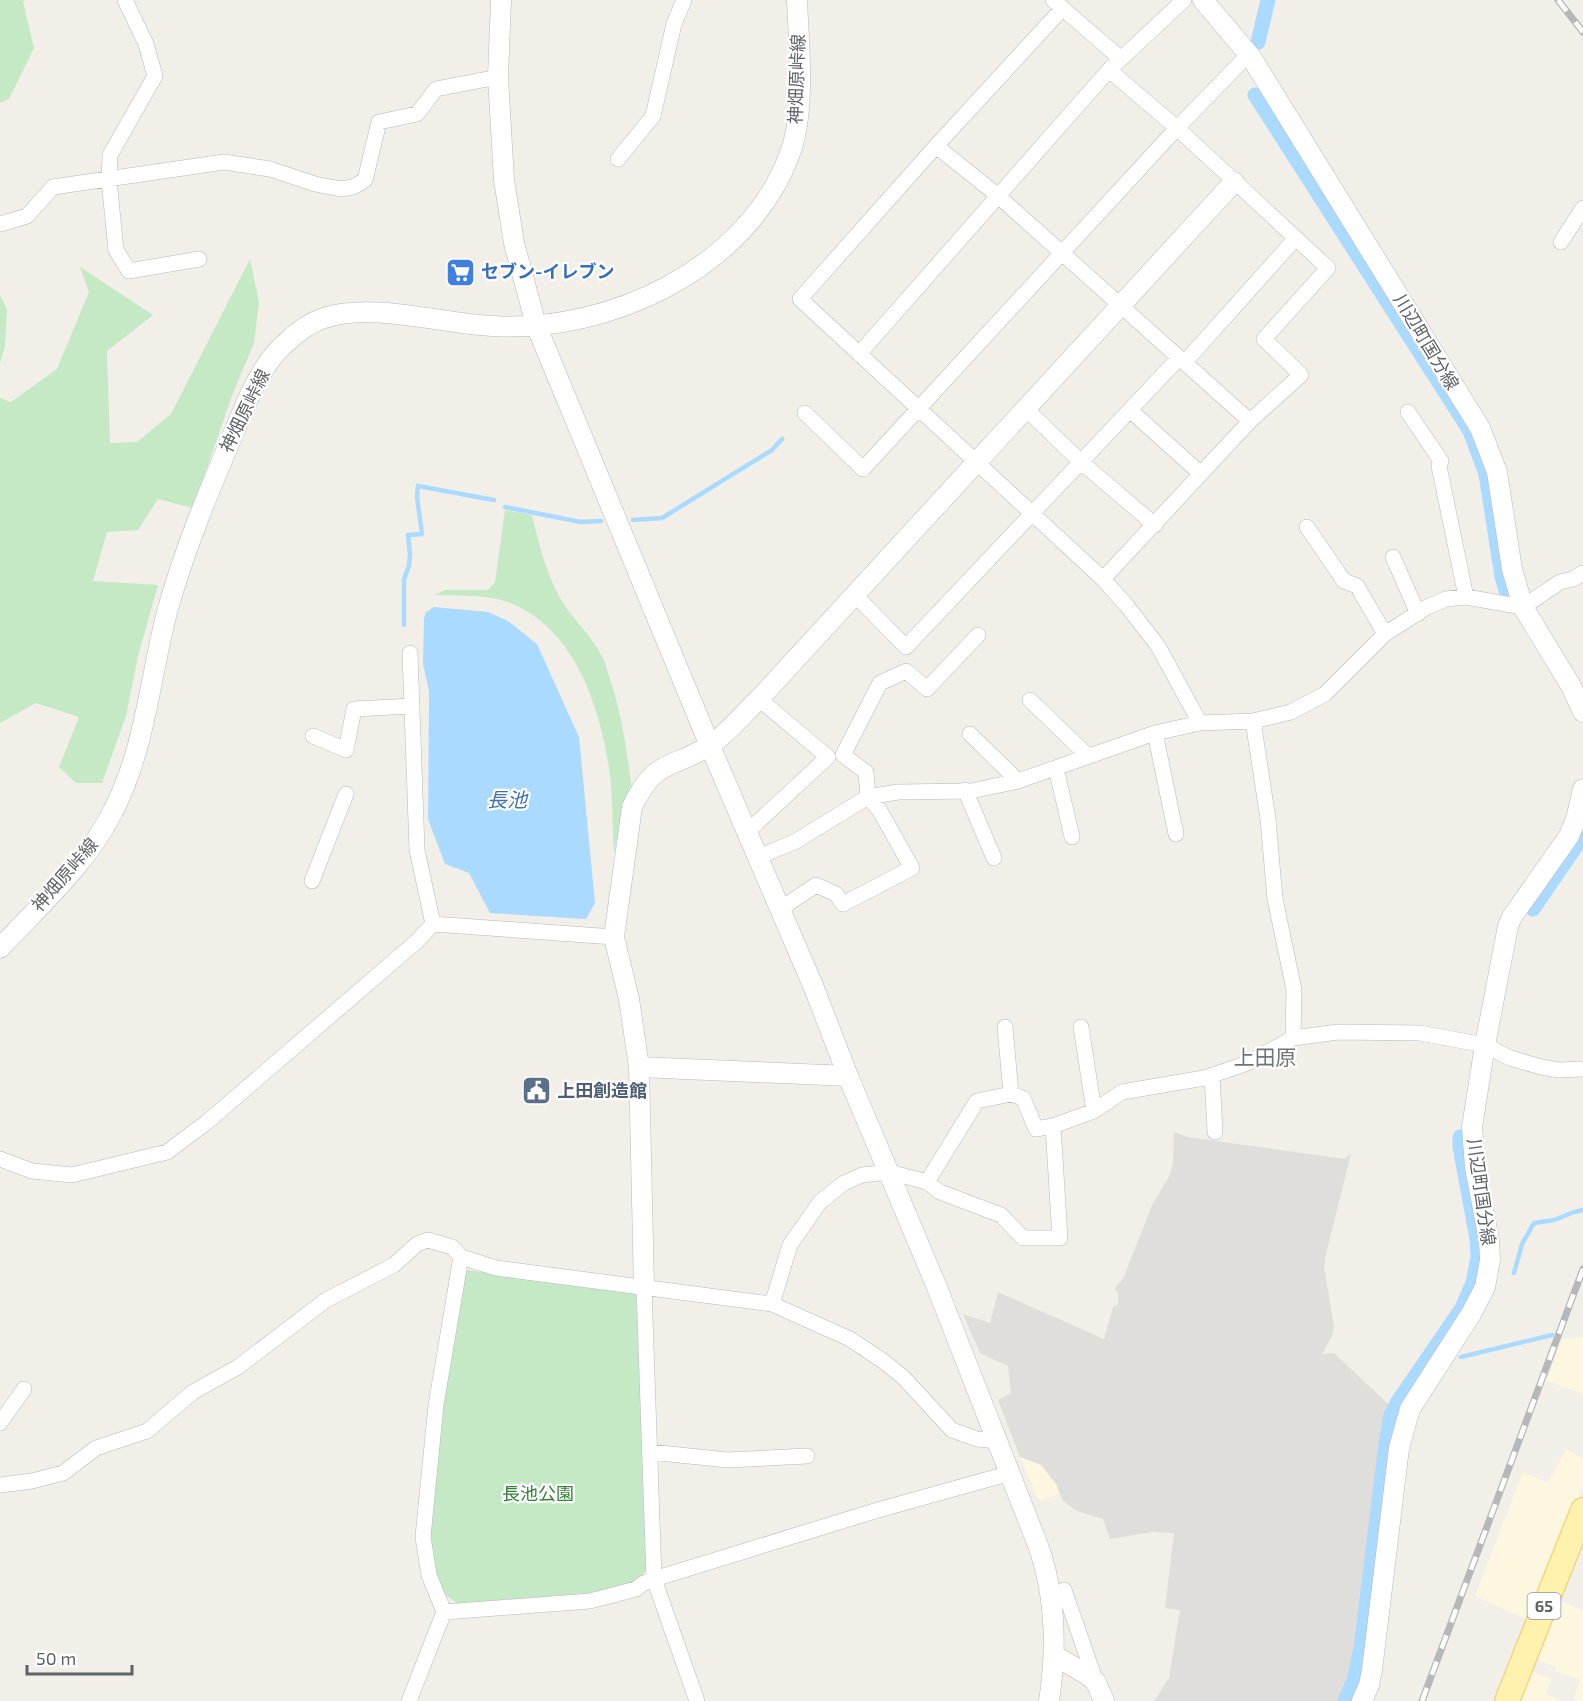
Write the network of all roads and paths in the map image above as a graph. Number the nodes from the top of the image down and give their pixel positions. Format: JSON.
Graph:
{"nodes":[{"id":1,"x":125,"y":0,"type":"edge"},
{"id":2,"x":501,"y":0,"type":"edge"},
{"id":3,"x":684,"y":0,"type":"edge"},
{"id":4,"x":797,"y":0,"type":"edge"},
{"id":5,"x":1184,"y":0,"type":"edge"},
{"id":6,"x":1203,"y":0,"type":"edge"},
{"id":7,"x":1058,"y":4,"type":"edge"},
{"id":8,"x":1249,"y":54,"type":"junction"},
{"id":9,"x":1120,"y":58,"type":"junction"},
{"id":10,"x":1109,"y":70,"type":"junction"},
{"id":11,"x":498,"y":77,"type":"junction"},
{"id":12,"x":1176,"y":128,"type":"junction"},
{"id":13,"x":936,"y":146,"type":"junction"},
{"id":14,"x":618,"y":159,"type":"dead end"},
{"id":15,"x":109,"y":180,"type":"junction"},
{"id":16,"x":1234,"y":182,"type":"junction"},
{"id":17,"x":997,"y":195,"type":"junction"},
{"id":18,"x":1583,"y":208,"type":"edge"},
{"id":19,"x":0,"y":224,"type":"edge"},
{"id":20,"x":1295,"y":239,"type":"junction"},
{"id":21,"x":1561,"y":242,"type":"dead end"},
{"id":22,"x":1062,"y":254,"type":"junction"},
{"id":23,"x":199,"y":259,"type":"dead end"},
{"id":24,"x":1121,"y":305,"type":"junction"},
{"id":25,"x":536,"y":325,"type":"junction"},
{"id":26,"x":859,"y":354,"type":"junction"},
{"id":27,"x":1182,"y":360,"type":"junction"},
{"id":28,"x":1026,"y":409,"type":"junction"},
{"id":29,"x":919,"y":410,"type":"junction"},
{"id":30,"x":1130,"y":410,"type":"junction"},
{"id":31,"x":806,"y":412,"type":"dead end"},
{"id":32,"x":1408,"y":412,"type":"dead end"},
{"id":33,"x":1250,"y":421,"type":"junction"},
{"id":34,"x":1081,"y":462,"type":"junction"},
{"id":35,"x":976,"y":463,"type":"junction"},
{"id":36,"x":1201,"y":474,"type":"junction"},
{"id":37,"x":1032,"y":514,"type":"junction"},
{"id":38,"x":1155,"y":525,"type":"junction"},
{"id":39,"x":1307,"y":527,"type":"dead end"},
{"id":40,"x":1393,"y":557,"type":"dead end"},
{"id":41,"x":1583,"y":573,"type":"edge"},
{"id":42,"x":1103,"y":579,"type":"junction"},
{"id":43,"x":855,"y":595,"type":"junction"},
{"id":44,"x":1466,"y":597,"type":"junction"},
{"id":45,"x":1523,"y":607,"type":"junction"},
{"id":46,"x":1418,"y":614,"type":"junction"},
{"id":47,"x":1385,"y":634,"type":"junction"},
{"id":48,"x":978,"y":635,"type":"dead end"},
{"id":49,"x":410,"y":653,"type":"dead end"},
{"id":50,"x":759,"y":699,"type":"junction"},
{"id":51,"x":1030,"y":700,"type":"dead end"},
{"id":52,"x":412,"y":706,"type":"junction"},
{"id":53,"x":1583,"y":712,"type":"edge"},
{"id":54,"x":1253,"y":721,"type":"junction"},
{"id":55,"x":1200,"y":723,"type":"junction"},
{"id":56,"x":970,"y":734,"type":"dead end"},
{"id":57,"x":1155,"y":734,"type":"junction"},
{"id":58,"x":313,"y":736,"type":"dead end"},
{"id":59,"x":710,"y":746,"type":"junction"},
{"id":60,"x":1088,"y":756,"type":"junction"},
{"id":61,"x":1056,"y":768,"type":"junction"},
{"id":62,"x":1018,"y":781,"type":"junction"},
{"id":63,"x":1583,"y":789,"type":"edge"},
{"id":64,"x":965,"y":790,"type":"junction"},
{"id":65,"x":346,"y":794,"type":"dead end"},
{"id":66,"x":868,"y":797,"type":"junction"},
{"id":67,"x":748,"y":831,"type":"junction"},
{"id":68,"x":1176,"y":834,"type":"dead end"},
{"id":69,"x":1072,"y":837,"type":"dead end"},
{"id":70,"x":758,"y":857,"type":"junction"},
{"id":71,"x":994,"y":858,"type":"dead end"},
{"id":72,"x":312,"y":881,"type":"dead end"},
{"id":73,"x":780,"y":909,"type":"junction"},
{"id":74,"x":433,"y":924,"type":"junction"},
{"id":75,"x":614,"y":937,"type":"junction"},
{"id":76,"x":0,"y":948,"type":"edge"},
{"id":77,"x":1005,"y":1027,"type":"dead end"},
{"id":78,"x":1081,"y":1027,"type":"dead end"},
{"id":79,"x":1293,"y":1038,"type":"junction"},
{"id":80,"x":1485,"y":1045,"type":"junction"},
{"id":81,"x":639,"y":1067,"type":"junction"},
{"id":82,"x":1583,"y":1069,"type":"edge"},
{"id":83,"x":1212,"y":1075,"type":"junction"},
{"id":84,"x":848,"y":1077,"type":"junction"},
{"id":85,"x":1011,"y":1094,"type":"junction"},
{"id":86,"x":1095,"y":1112,"type":"junction"},
{"id":87,"x":1053,"y":1126,"type":"junction"},
{"id":88,"x":1215,"y":1132,"type":"dead end"},
{"id":89,"x":0,"y":1159,"type":"edge"},
{"id":90,"x":889,"y":1172,"type":"junction"},
{"id":91,"x":927,"y":1182,"type":"junction"},
{"id":92,"x":461,"y":1257,"type":"junction"},
{"id":93,"x":644,"y":1288,"type":"junction"},
{"id":94,"x":771,"y":1304,"type":"junction"},
{"id":95,"x":24,"y":1389,"type":"dead end"},
{"id":96,"x":0,"y":1423,"type":"edge"},
{"id":97,"x":998,"y":1441,"type":"junction"},
{"id":98,"x":650,"y":1452,"type":"junction"},
{"id":99,"x":807,"y":1456,"type":"dead end"},
{"id":100,"x":1011,"y":1473,"type":"junction"},
{"id":101,"x":0,"y":1485,"type":"edge"},
{"id":102,"x":1583,"y":1511,"type":"edge"},
{"id":103,"x":654,"y":1579,"type":"junction"},
{"id":104,"x":1064,"y":1590,"type":"dead end"},
{"id":105,"x":444,"y":1612,"type":"junction"},
{"id":106,"x":1054,"y":1655,"type":"junction"},
{"id":107,"x":1096,"y":1682,"type":"junction"},
{"id":108,"x":409,"y":1701,"type":"edge"},
{"id":109,"x":697,"y":1701,"type":"edge"},
{"id":110,"x":1049,"y":1701,"type":"edge"},
{"id":111,"x":1104,"y":1701,"type":"edge"},
{"id":112,"x":1362,"y":1701,"type":"edge"},
{"id":113,"x":1507,"y":1701,"type":"edge"}],
"edges":[{"from":1,"to":15,"type":"street"},
{"from":2,"to":11,"type":"street"},
{"from":3,"to":14,"type":"street"},
{"from":4,"to":25,"type":"street","name":"神畑原峠線"},
{"from":5,"to":9,"type":"street"},
{"from":6,"to":8,"type":"street","name":"川辺町国分線"},
{"from":7,"to":9,"type":"street"},
{"from":7,"to":13,"type":"street"},
{"from":8,"to":12,"type":"street"},
{"from":8,"to":45,"type":"street","name":"川辺町国分線"},
{"from":9,"to":10,"type":"street"},
{"from":10,"to":12,"type":"street"},
{"from":10,"to":17,"type":"street"},
{"from":11,"to":15,"type":"street"},
{"from":11,"to":25,"type":"street"},
{"from":12,"to":16,"type":"street"},
{"from":12,"to":22,"type":"street"},
{"from":13,"to":17,"type":"street"},
{"from":13,"to":26,"type":"street"},
{"from":15,"to":19,"type":"street"},
{"from":15,"to":23,"type":"street"},
{"from":16,"to":20,"type":"street"},
{"from":16,"to":24,"type":"street"},
{"from":17,"to":22,"type":"street"},
{"from":17,"to":26,"type":"street"},
{"from":18,"to":21,"type":"street"},
{"from":20,"to":27,"type":"street"},
{"from":20,"to":33,"type":"street"},
{"from":22,"to":24,"type":"street"},
{"from":22,"to":29,"type":"street"},
{"from":24,"to":27,"type":"street"},
{"from":24,"to":28,"type":"street"},
{"from":25,"to":59,"type":"street"},
{"from":25,"to":76,"type":"street","name":"神畑原峠線"},
{"from":26,"to":29,"type":"street"},
{"from":27,"to":30,"type":"street"},
{"from":27,"to":33,"type":"street"},
{"from":28,"to":34,"type":"street"},
{"from":28,"to":35,"type":"street"},
{"from":29,"to":31,"type":"street"},
{"from":29,"to":35,"type":"street"},
{"from":30,"to":34,"type":"street"},
{"from":30,"to":36,"type":"street"},
{"from":32,"to":44,"type":"street"},
{"from":33,"to":36,"type":"street"},
{"from":34,"to":37,"type":"street"},
{"from":34,"to":38,"type":"street"},
{"from":35,"to":37,"type":"street"},
{"from":35,"to":43,"type":"street"},
{"from":36,"to":38,"type":"street"},
{"from":37,"to":42,"type":"street"},
{"from":37,"to":43,"type":"street"},
{"from":38,"to":42,"type":"street"},
{"from":39,"to":47,"type":"street"},
{"from":40,"to":46,"type":"street"},
{"from":41,"to":45,"type":"street"},
{"from":42,"to":55,"type":"street"},
{"from":43,"to":50,"type":"street"},
{"from":44,"to":45,"type":"street"},
{"from":44,"to":46,"type":"street"},
{"from":45,"to":53,"type":"street","name":"川辺町国分線"},
{"from":46,"to":47,"type":"street"},
{"from":47,"to":54,"type":"street"},
{"from":48,"to":66,"type":"street"},
{"from":49,"to":52,"type":"street"},
{"from":50,"to":59,"type":"street"},
{"from":50,"to":67,"type":"street"},
{"from":51,"to":60,"type":"street"},
{"from":52,"to":58,"type":"street"},
{"from":52,"to":74,"type":"street"},
{"from":54,"to":55,"type":"street"},
{"from":54,"to":79,"type":"street"},
{"from":55,"to":57,"type":"street"},
{"from":56,"to":62,"type":"street"},
{"from":57,"to":60,"type":"street"},
{"from":57,"to":68,"type":"street"},
{"from":59,"to":67,"type":"street"},
{"from":59,"to":75,"type":"street"},
{"from":60,"to":61,"type":"street"},
{"from":61,"to":62,"type":"street"},
{"from":61,"to":69,"type":"street"},
{"from":62,"to":64,"type":"street"},
{"from":63,"to":80,"type":"street","name":"川辺町国分線"},
{"from":64,"to":66,"type":"street"},
{"from":64,"to":71,"type":"street"},
{"from":65,"to":72,"type":"street"},
{"from":66,"to":70,"type":"street"},
{"from":66,"to":73,"type":"street"},
{"from":67,"to":70,"type":"street"},
{"from":70,"to":73,"type":"street"},
{"from":73,"to":84,"type":"street"},
{"from":74,"to":75,"type":"street"},
{"from":74,"to":89,"type":"street"},
{"from":75,"to":81,"type":"street"},
{"from":77,"to":85,"type":"street"},
{"from":78,"to":86,"type":"street"},
{"from":79,"to":80,"type":"street"},
{"from":79,"to":83,"type":"street"},
{"from":80,"to":82,"type":"street"},
{"from":80,"to":112,"type":"street","name":"川辺町国分線"},
{"from":81,"to":84,"type":"street"},
{"from":81,"to":93,"type":"street"},
{"from":83,"to":86,"type":"street"},
{"from":83,"to":88,"type":"street"},
{"from":84,"to":90,"type":"street"},
{"from":85,"to":87,"type":"street"},
{"from":85,"to":91,"type":"street"},
{"from":86,"to":87,"type":"street"},
{"from":87,"to":91,"type":"street"},
{"from":90,"to":91,"type":"street"},
{"from":90,"to":94,"type":"street"},
{"from":90,"to":97,"type":"street"},
{"from":92,"to":93,"type":"street"},
{"from":92,"to":101,"type":"street"},
{"from":92,"to":105,"type":"street"},
{"from":93,"to":94,"type":"street"},
{"from":93,"to":98,"type":"street"},
{"from":94,"to":97,"type":"street"},
{"from":95,"to":96,"type":"street"},
{"from":97,"to":100,"type":"street"},
{"from":98,"to":99,"type":"street"},
{"from":98,"to":103,"type":"street"},
{"from":100,"to":103,"type":"street"},
{"from":100,"to":106,"type":"street"},
{"from":102,"to":113,"type":"main road","number":"65"},
{"from":103,"to":105,"type":"street"},
{"from":103,"to":109,"type":"street"},
{"from":104,"to":107,"type":"street"},
{"from":105,"to":108,"type":"street"},
{"from":106,"to":107,"type":"street"},
{"from":106,"to":110,"type":"street"},
{"from":107,"to":111,"type":"street"}]}
